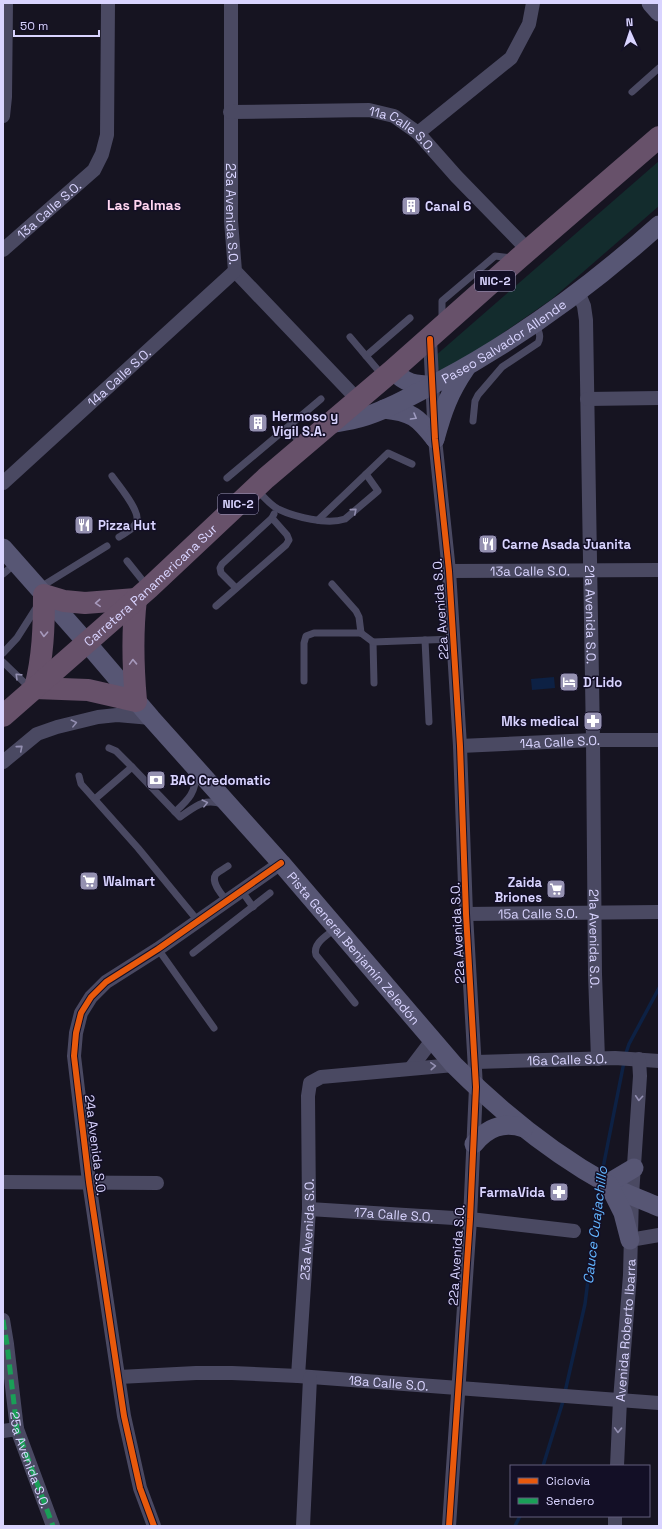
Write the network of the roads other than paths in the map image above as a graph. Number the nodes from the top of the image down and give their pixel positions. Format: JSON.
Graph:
{"nodes":[{"id":1,"x":6,"y":3,"type":"edge"},
{"id":2,"x":108,"y":3,"type":"edge"},
{"id":3,"x":231,"y":3,"type":"edge"},
{"id":4,"x":532,"y":3,"type":"edge"},
{"id":5,"x":651,"y":3,"type":"edge"},
{"id":6,"x":659,"y":12,"type":"edge"},
{"id":7,"x":659,"y":68,"type":"edge"},
{"id":8,"x":632,"y":92,"type":"dead end"},
{"id":9,"x":230,"y":112,"type":"junction"},
{"id":10,"x":3,"y":116,"type":"edge"},
{"id":11,"x":418,"y":133,"type":"junction"},
{"id":12,"x":659,"y":137,"type":"edge"},
{"id":13,"x":658,"y":228,"type":"edge"},
{"id":14,"x":3,"y":250,"type":"edge"},
{"id":15,"x":523,"y":255,"type":"junction"},
{"id":16,"x":235,"y":271,"type":"junction"},
{"id":17,"x":578,"y":292,"type":"junction"},
{"id":18,"x":410,"y":318,"type":"dead end"},
{"id":19,"x":436,"y":333,"type":"junction"},
{"id":20,"x":350,"y":337,"type":"dead end"},
{"id":21,"x":366,"y":356,"type":"junction"},
{"id":22,"x":498,"y":359,"type":"junction"},
{"id":23,"x":468,"y":366,"type":"junction"},
{"id":24,"x":389,"y":374,"type":"junction"},
{"id":25,"x":433,"y":384,"type":"junction"},
{"id":26,"x":588,"y":398,"type":"junction"},
{"id":27,"x":659,"y":398,"type":"edge"},
{"id":28,"x":321,"y":399,"type":"dead end"},
{"id":29,"x":358,"y":400,"type":"junction"},
{"id":30,"x":384,"y":409,"type":"junction"},
{"id":31,"x":473,"y":421,"type":"dead end"},
{"id":32,"x":330,"y":424,"type":"junction"},
{"id":33,"x":288,"y":428,"type":"junction"},
{"id":34,"x":435,"y":439,"type":"junction"},
{"id":35,"x":304,"y":446,"type":"junction"},
{"id":36,"x":412,"y":464,"type":"dead end"},
{"id":37,"x":366,"y":474,"type":"junction"},
{"id":38,"x":112,"y":476,"type":"dead end"},
{"id":39,"x":227,"y":478,"type":"dead end"},
{"id":40,"x":3,"y":483,"type":"edge"},
{"id":41,"x":255,"y":489,"type":"junction"},
{"id":42,"x":276,"y":508,"type":"junction"},
{"id":43,"x":272,"y":518,"type":"junction"},
{"id":44,"x":318,"y":520,"type":"junction"},
{"id":45,"x":119,"y":537,"type":"dead end"},
{"id":46,"x":107,"y":546,"type":"dead end"},
{"id":47,"x":3,"y":548,"type":"edge"},
{"id":48,"x":127,"y":561,"type":"dead end"},
{"id":49,"x":10,"y":569,"type":"edge"},
{"id":50,"x":589,"y":570,"type":"junction"},
{"id":51,"x":659,"y":570,"type":"edge"},
{"id":52,"x":449,"y":571,"type":"junction"},
{"id":53,"x":332,"y":584,"type":"dead end"},
{"id":54,"x":236,"y":588,"type":"junction"},
{"id":55,"x":42,"y":592,"type":"junction"},
{"id":56,"x":143,"y":593,"type":"junction"},
{"id":57,"x":216,"y":606,"type":"dead end"},
{"id":58,"x":361,"y":633,"type":"junction"},
{"id":59,"x":454,"y":639,"type":"junction"},
{"id":60,"x":425,"y":640,"type":"junction"},
{"id":61,"x":373,"y":642,"type":"junction"},
{"id":62,"x":87,"y":643,"type":"junction"},
{"id":63,"x":3,"y":653,"type":"edge"},
{"id":64,"x":3,"y":662,"type":"edge"},
{"id":65,"x":304,"y":681,"type":"dead end"},
{"id":66,"x":374,"y":683,"type":"dead end"},
{"id":67,"x":33,"y":689,"type":"junction"},
{"id":68,"x":136,"y":701,"type":"junction"},
{"id":69,"x":3,"y":716,"type":"edge"},
{"id":70,"x":151,"y":718,"type":"junction"},
{"id":71,"x":429,"y":722,"type":"dead end"},
{"id":72,"x":593,"y":740,"type":"junction"},
{"id":73,"x":659,"y":740,"type":"edge"},
{"id":74,"x":460,"y":746,"type":"junction"},
{"id":75,"x":109,"y":748,"type":"dead end"},
{"id":76,"x":3,"y":762,"type":"edge"},
{"id":77,"x":194,"y":765,"type":"junction"},
{"id":78,"x":132,"y":767,"type":"junction"},
{"id":79,"x":79,"y":776,"type":"dead end"},
{"id":80,"x":95,"y":799,"type":"junction"},
{"id":81,"x":233,"y":808,"type":"junction"},
{"id":82,"x":178,"y":815,"type":"junction"},
{"id":83,"x":281,"y":862,"type":"junction"},
{"id":84,"x":228,"y":866,"type":"dead end"},
{"id":85,"x":241,"y":890,"type":"junction"},
{"id":86,"x":270,"y":893,"type":"dead end"},
{"id":87,"x":227,"y":901,"type":"junction"},
{"id":88,"x":253,"y":907,"type":"junction"},
{"id":89,"x":594,"y":912,"type":"junction"},
{"id":90,"x":659,"y":912,"type":"edge"},
{"id":91,"x":466,"y":914,"type":"junction"},
{"id":92,"x":198,"y":921,"type":"junction"},
{"id":93,"x":336,"y":928,"type":"junction"},
{"id":94,"x":158,"y":949,"type":"junction"},
{"id":95,"x":193,"y":953,"type":"dead end"},
{"id":96,"x":355,"y":1003,"type":"dead end"},
{"id":97,"x":214,"y":1028,"type":"dead end"},
{"id":98,"x":433,"y":1039,"type":"junction"},
{"id":99,"x":598,"y":1059,"type":"junction"},
{"id":100,"x":634,"y":1059,"type":"junction"},
{"id":101,"x":659,"y":1061,"type":"edge"},
{"id":102,"x":476,"y":1062,"type":"junction"},
{"id":103,"x":454,"y":1065,"type":"junction"},
{"id":104,"x":411,"y":1068,"type":"junction"},
{"id":105,"x":476,"y":1087,"type":"junction"},
{"id":106,"x":524,"y":1128,"type":"junction"},
{"id":107,"x":474,"y":1144,"type":"junction"},
{"id":108,"x":634,"y":1168,"type":"junction"},
{"id":109,"x":3,"y":1182,"type":"edge"},
{"id":110,"x":89,"y":1182,"type":"junction"},
{"id":111,"x":603,"y":1182,"type":"junction"},
{"id":112,"x":157,"y":1183,"type":"dead end"},
{"id":113,"x":632,"y":1195,"type":"junction"},
{"id":114,"x":659,"y":1207,"type":"edge"},
{"id":115,"x":309,"y":1209,"type":"junction"},
{"id":116,"x":470,"y":1220,"type":"junction"},
{"id":117,"x":574,"y":1231,"type":"dead end"},
{"id":118,"x":659,"y":1235,"type":"edge"},
{"id":119,"x":630,"y":1240,"type":"junction"},
{"id":120,"x":3,"y":1320,"type":"edge"},
{"id":121,"x":5,"y":1344,"type":"edge"},
{"id":122,"x":304,"y":1377,"type":"junction"},
{"id":123,"x":119,"y":1378,"type":"junction"},
{"id":124,"x":459,"y":1388,"type":"junction"},
{"id":125,"x":620,"y":1400,"type":"junction"},
{"id":126,"x":659,"y":1403,"type":"edge"},
{"id":127,"x":17,"y":1430,"type":"junction"},
{"id":128,"x":3,"y":1431,"type":"edge"},
{"id":129,"x":617,"y":1465,"type":"edge"},
{"id":130,"x":51,"y":1526,"type":"edge"},
{"id":131,"x":154,"y":1526,"type":"edge"},
{"id":132,"x":303,"y":1526,"type":"edge"},
{"id":133,"x":449,"y":1526,"type":"edge"}],
"edges":[{"from":1,"to":10,"type":"street"},
{"from":2,"to":14,"type":"street","name":"13a Calle S.O."},
{"from":3,"to":9,"type":"street","name":"23a Avenida S.O."},
{"from":4,"to":11,"type":"street"},
{"from":5,"to":6,"type":"main road"},
{"from":7,"to":8,"type":"lane"},
{"from":9,"to":11,"type":"street","name":"11a Calle S.O."},
{"from":9,"to":16,"type":"street","name":"23a Avenida S.O."},
{"from":11,"to":15,"type":"street","name":"11a Calle S.O."},
{"from":12,"to":15,"type":"highway","name":"Carretera Panamericana Sur","number":"NIC-2"},
{"from":13,"to":17,"type":"main road","name":"Paseo Salvador Allende"},
{"from":15,"to":19,"type":"highway","name":"Carretera Panamericana Sur","number":"NIC-2"},
{"from":16,"to":29,"type":"street","name":"23a Avenida S.O."},
{"from":16,"to":40,"type":"street","name":"14a Calle S.O."},
{"from":17,"to":22,"type":"main road","name":"Paseo Salvador Allende"},
{"from":17,"to":26,"type":"street","name":"21a Avenida S.O."},
{"from":18,"to":21,"type":"lane"},
{"from":19,"to":24,"type":"highway","name":"Carretera Panamericana Sur","number":"NIC-2"},
{"from":19,"to":25,"type":"street","name":"22a Avenida S.O."},
{"from":20,"to":21,"type":"lane"},
{"from":21,"to":24,"type":"lane"},
{"from":22,"to":23,"type":"main road","name":"Paseo Salvador Allende"},
{"from":22,"to":31,"type":"lane"},
{"from":23,"to":25,"type":"main road","name":"Paseo Salvador Allende"},
{"from":23,"to":34,"type":"main road"},
{"from":24,"to":25,"type":"main road"},
{"from":24,"to":29,"type":"highway","name":"Carretera Panamericana Sur","number":"NIC-2"},
{"from":25,"to":30,"type":"main road","name":"Paseo Salvador Allende"},
{"from":25,"to":34,"type":"street","name":"22a Avenida S.O."},
{"from":26,"to":27,"type":"street"},
{"from":26,"to":50,"type":"street","name":"21a Avenida S.O."},
{"from":28,"to":33,"type":"lane"},
{"from":29,"to":32,"type":"highway","name":"Carretera Panamericana Sur","number":"NIC-2"},
{"from":30,"to":32,"type":"main road","name":"Paseo Salvador Allende"},
{"from":30,"to":34,"type":"main road","one_way":true},
{"from":32,"to":35,"type":"highway","name":"Carretera Panamericana Sur","number":"NIC-2"},
{"from":33,"to":35,"type":"lane"},
{"from":33,"to":39,"type":"lane"},
{"from":34,"to":52,"type":"street","name":"22a Avenida S.O."},
{"from":35,"to":41,"type":"highway","name":"Carretera Panamericana Sur","number":"NIC-2"},
{"from":36,"to":37,"type":"lane"},
{"from":37,"to":44,"type":"lane"},
{"from":44,"to":37,"type":"lane","one_way":true},
{"from":38,"to":45,"type":"lane"},
{"from":41,"to":42,"type":"lane"},
{"from":41,"to":56,"type":"highway","name":"Carretera Panamericana Sur","number":"NIC-2"},
{"from":42,"to":43,"type":"lane"},
{"from":42,"to":44,"type":"lane"},
{"from":43,"to":54,"type":"lane"},
{"from":43,"to":54,"type":"lane"},
{"from":46,"to":55,"type":"lane"},
{"from":47,"to":49,"type":"main road","name":"Pista General Benjamín Zeledón"},
{"from":48,"to":56,"type":"lane"},
{"from":49,"to":55,"type":"main road","name":"Pista General Benjamín Zeledón"},
{"from":50,"to":51,"type":"street","name":"13a Calle S.O."},
{"from":50,"to":52,"type":"street","name":"13a Calle S.O."},
{"from":50,"to":72,"type":"street","name":"21a Avenida S.O."},
{"from":52,"to":59,"type":"street","name":"22a Avenida S.O."},
{"from":53,"to":58,"type":"lane"},
{"from":54,"to":57,"type":"lane"},
{"from":56,"to":55,"type":"highway","one_way":true},
{"from":55,"to":62,"type":"main road","name":"Pista General Benjamín Zeledón"},
{"from":55,"to":63,"type":"lane"},
{"from":55,"to":67,"type":"highway","one_way":true},
{"from":56,"to":62,"type":"highway","name":"Carretera Panamericana Sur","number":"NIC-2"},
{"from":68,"to":56,"type":"highway","one_way":true},
{"from":58,"to":61,"type":"lane"},
{"from":58,"to":65,"type":"lane"},
{"from":59,"to":60,"type":"lane"},
{"from":59,"to":74,"type":"street","name":"22a Avenida S.O."},
{"from":60,"to":61,"type":"lane"},
{"from":60,"to":71,"type":"lane"},
{"from":61,"to":66,"type":"lane"},
{"from":62,"to":67,"type":"highway","name":"Carretera Panamericana Sur","number":"NIC-2"},
{"from":62,"to":68,"type":"main road","name":"Pista General Benjamín Zeledón"},
{"from":67,"to":64,"type":"lane","one_way":true},
{"from":67,"to":68,"type":"highway"},
{"from":67,"to":69,"type":"highway","name":"Carretera Panamericana Sur","number":"NIC-2"},
{"from":68,"to":70,"type":"main road","name":"Pista General Benjamín Zeledón"},
{"from":76,"to":70,"type":"street","one_way":true},
{"from":70,"to":77,"type":"main road","name":"Pista General Benjamín Zeledón"},
{"from":72,"to":73,"type":"street","name":"14a Calle S.O."},
{"from":72,"to":74,"type":"street","name":"14a Calle S.O."},
{"from":72,"to":89,"type":"street","name":"21a Avenida S.O."},
{"from":74,"to":91,"type":"street","name":"22a Avenida S.O."},
{"from":75,"to":78,"type":"lane"},
{"from":77,"to":81,"type":"main road","name":"Pista General Benjamín Zeledón"},
{"from":77,"to":82,"type":"lane"},
{"from":78,"to":80,"type":"lane"},
{"from":78,"to":82,"type":"lane"},
{"from":79,"to":80,"type":"lane"},
{"from":80,"to":92,"type":"lane"},
{"from":82,"to":81,"type":"lane","one_way":true},
{"from":81,"to":83,"type":"main road","name":"Pista General Benjamín Zeledón"},
{"from":83,"to":85,"type":"street","name":"24a Avenida S.O."},
{"from":83,"to":93,"type":"main road","name":"Pista General Benjamín Zeledón"},
{"from":84,"to":87,"type":"lane"},
{"from":85,"to":87,"type":"street","name":"24a Avenida S.O."},
{"from":85,"to":88,"type":"lane"},
{"from":86,"to":88,"type":"lane"},
{"from":87,"to":92,"type":"street","name":"24a Avenida S.O."},
{"from":88,"to":95,"type":"lane"},
{"from":89,"to":90,"type":"street","name":"15a Calle S.O."},
{"from":89,"to":91,"type":"street","name":"15a Calle S.O."},
{"from":89,"to":99,"type":"street","name":"21a Avenida S.O."},
{"from":91,"to":102,"type":"street","name":"22a Avenida S.O."},
{"from":92,"to":94,"type":"street","name":"24a Avenida S.O."},
{"from":93,"to":96,"type":"lane"},
{"from":93,"to":98,"type":"main road","name":"Pista General Benjamín Zeledón"},
{"from":94,"to":97,"type":"lane"},
{"from":94,"to":110,"type":"street","name":"24a Avenida S.O."},
{"from":98,"to":103,"type":"main road","name":"Pista General Benjamín Zeledón"},
{"from":98,"to":104,"type":"street"},
{"from":99,"to":100,"type":"street","name":"16a Calle S.O."},
{"from":99,"to":102,"type":"street","name":"16a Calle S.O."},
{"from":100,"to":101,"type":"street","name":"16a Calle S.O."},
{"from":100,"to":108,"type":"street","one_way":true},
{"from":102,"to":105,"type":"street","name":"22a Avenida S.O."},
{"from":104,"to":103,"type":"street","one_way":true},
{"from":103,"to":105,"type":"main road","name":"Pista General Benjamín Zeledón"},
{"from":104,"to":115,"type":"street","name":"23a Avenida S.O."},
{"from":105,"to":106,"type":"main road","name":"Pista General Benjamín Zeledón"},
{"from":105,"to":107,"type":"street","name":"22a Avenida S.O."},
{"from":106,"to":107,"type":"main road"},
{"from":106,"to":111,"type":"main road","name":"Pista General Benjamín Zeledón"},
{"from":107,"to":116,"type":"street","name":"22a Avenida S.O."},
{"from":108,"to":111,"type":"main road"},
{"from":108,"to":113,"type":"street"},
{"from":109,"to":110,"type":"street"},
{"from":110,"to":112,"type":"street"},
{"from":110,"to":123,"type":"street","name":"24a Avenida S.O."},
{"from":111,"to":113,"type":"main road","name":"Pista General Benjamín Zeledón"},
{"from":111,"to":119,"type":"main road"},
{"from":113,"to":114,"type":"main road","name":"Pista General Benjamín Zeledón"},
{"from":113,"to":119,"type":"street","name":"Avenida Roberto Ibarra"},
{"from":115,"to":116,"type":"street","name":"17a Calle S.O."},
{"from":115,"to":122,"type":"street","name":"23a Avenida S.O."},
{"from":116,"to":117,"type":"street","name":"17a Calle S.O."},
{"from":116,"to":124,"type":"street","name":"22a Avenida S.O."},
{"from":118,"to":119,"type":"street"},
{"from":119,"to":125,"type":"street","name":"Avenida Roberto Ibarra"},
{"from":120,"to":121,"type":"street","name":"25a Avenida S.O."},
{"from":121,"to":127,"type":"street","name":"25a Avenida S.O."},
{"from":122,"to":123,"type":"street","name":"18a Calle S.O."},
{"from":122,"to":124,"type":"street","name":"18a Calle S.O."},
{"from":122,"to":132,"type":"street","name":"23a Avenida S.O."},
{"from":123,"to":131,"type":"street","name":"24a Avenida S.O."},
{"from":124,"to":125,"type":"street","name":"18a Calle S.O."},
{"from":124,"to":133,"type":"street","name":"22a Avenida S.O."},
{"from":125,"to":126,"type":"street","name":"18a Calle S.O."},
{"from":125,"to":129,"type":"street","name":"Avenida Roberto Ibarra","one_way":true},
{"from":127,"to":128,"type":"street"},
{"from":127,"to":130,"type":"street","name":"25a Avenida S.O."}]}
